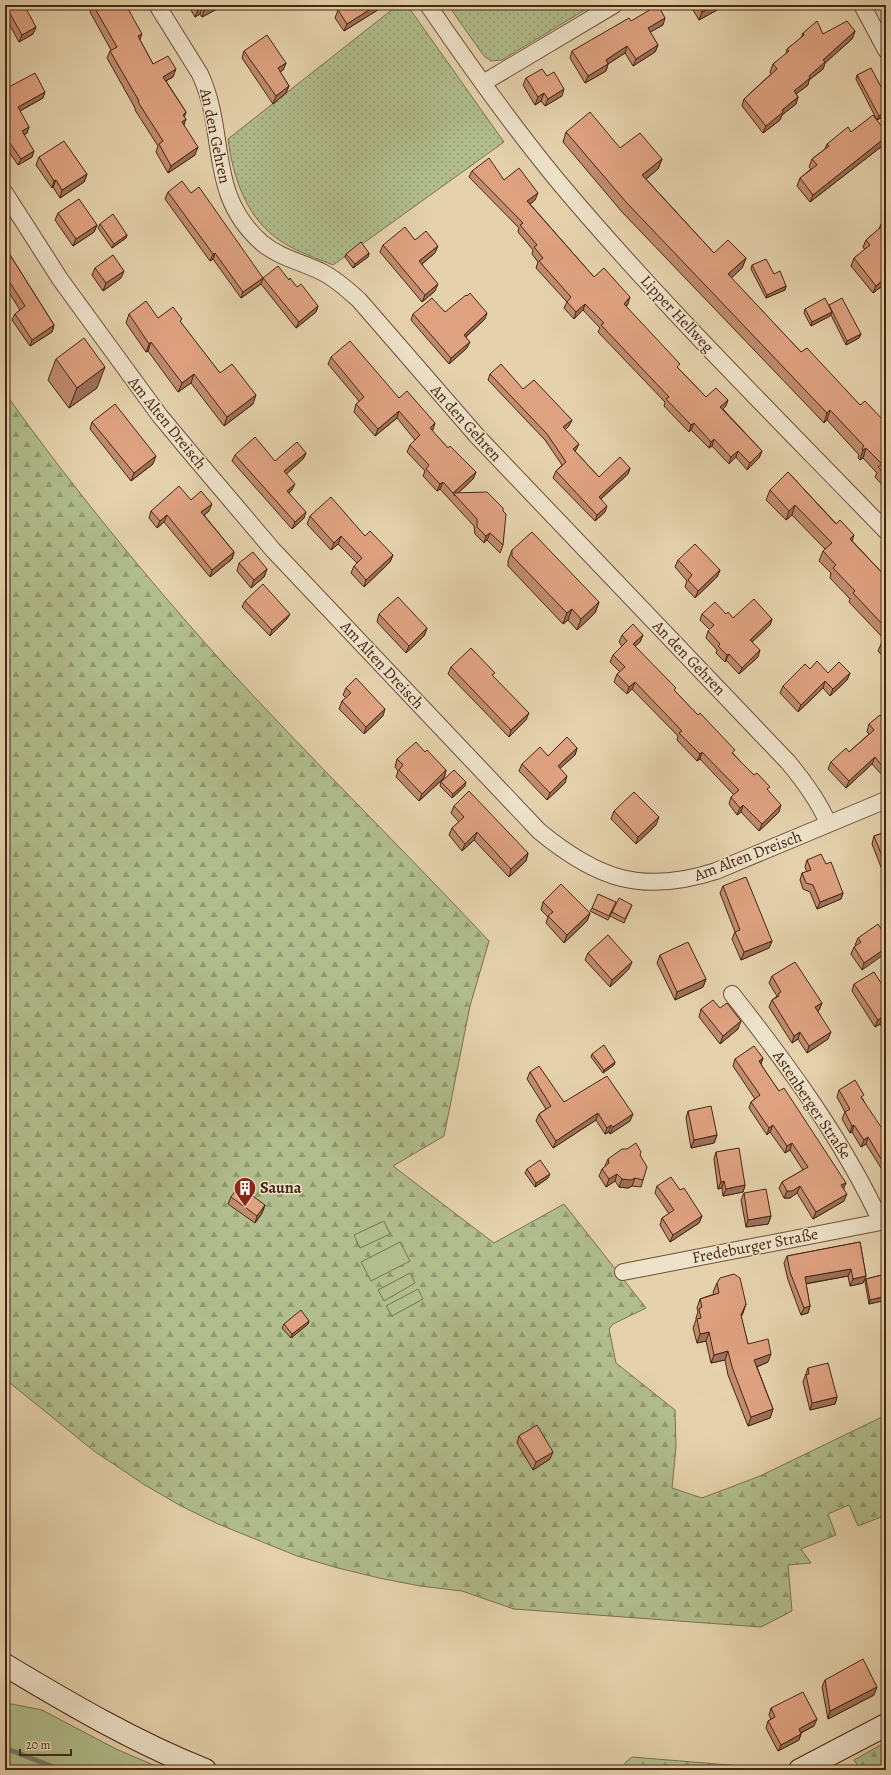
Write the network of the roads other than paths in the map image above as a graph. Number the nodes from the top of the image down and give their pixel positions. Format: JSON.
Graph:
{"nodes":[{"id":1,"x":157,"y":5,"type":"edge"},
{"id":2,"x":428,"y":5,"type":"edge"},
{"id":3,"x":614,"y":5,"type":"edge"},
{"id":4,"x":862,"y":5,"type":"edge"},
{"id":5,"x":886,"y":50,"type":"edge"},
{"id":6,"x":483,"y":83,"type":"junction"},
{"id":7,"x":5,"y":193,"type":"edge"},
{"id":8,"x":886,"y":532,"type":"edge"},
{"id":9,"x":886,"y":800,"type":"edge"},
{"id":10,"x":828,"y":824,"type":"junction"},
{"id":11,"x":732,"y":994,"type":"dead end"},
{"id":12,"x":884,"y":1222,"type":"edge"},
{"id":13,"x":623,"y":1272,"type":"dead end"},
{"id":14,"x":5,"y":1665,"type":"edge"},
{"id":15,"x":886,"y":1725,"type":"edge"},
{"id":16,"x":205,"y":1770,"type":"edge"},
{"id":17,"x":800,"y":1770,"type":"edge"}],
"edges":[{"from":1,"to":10,"type":"street","name":"An den Gehren"},
{"from":2,"to":6,"type":"street","name":"Lipper Hellweg"},
{"from":3,"to":6,"type":"street"},
{"from":4,"to":5,"type":"street"},
{"from":6,"to":8,"type":"street","name":"Lipper Hellweg"},
{"from":7,"to":10,"type":"street","name":"Am Alten Dreisch"},
{"from":9,"to":10,"type":"street","name":"Am Alten Dreisch"},
{"from":11,"to":12,"type":"street","name":"Astenberger Straße"},
{"from":12,"to":13,"type":"street","name":"Fredeburger Straße"},
{"from":14,"to":16,"type":"street"},
{"from":15,"to":17,"type":"street"}]}
